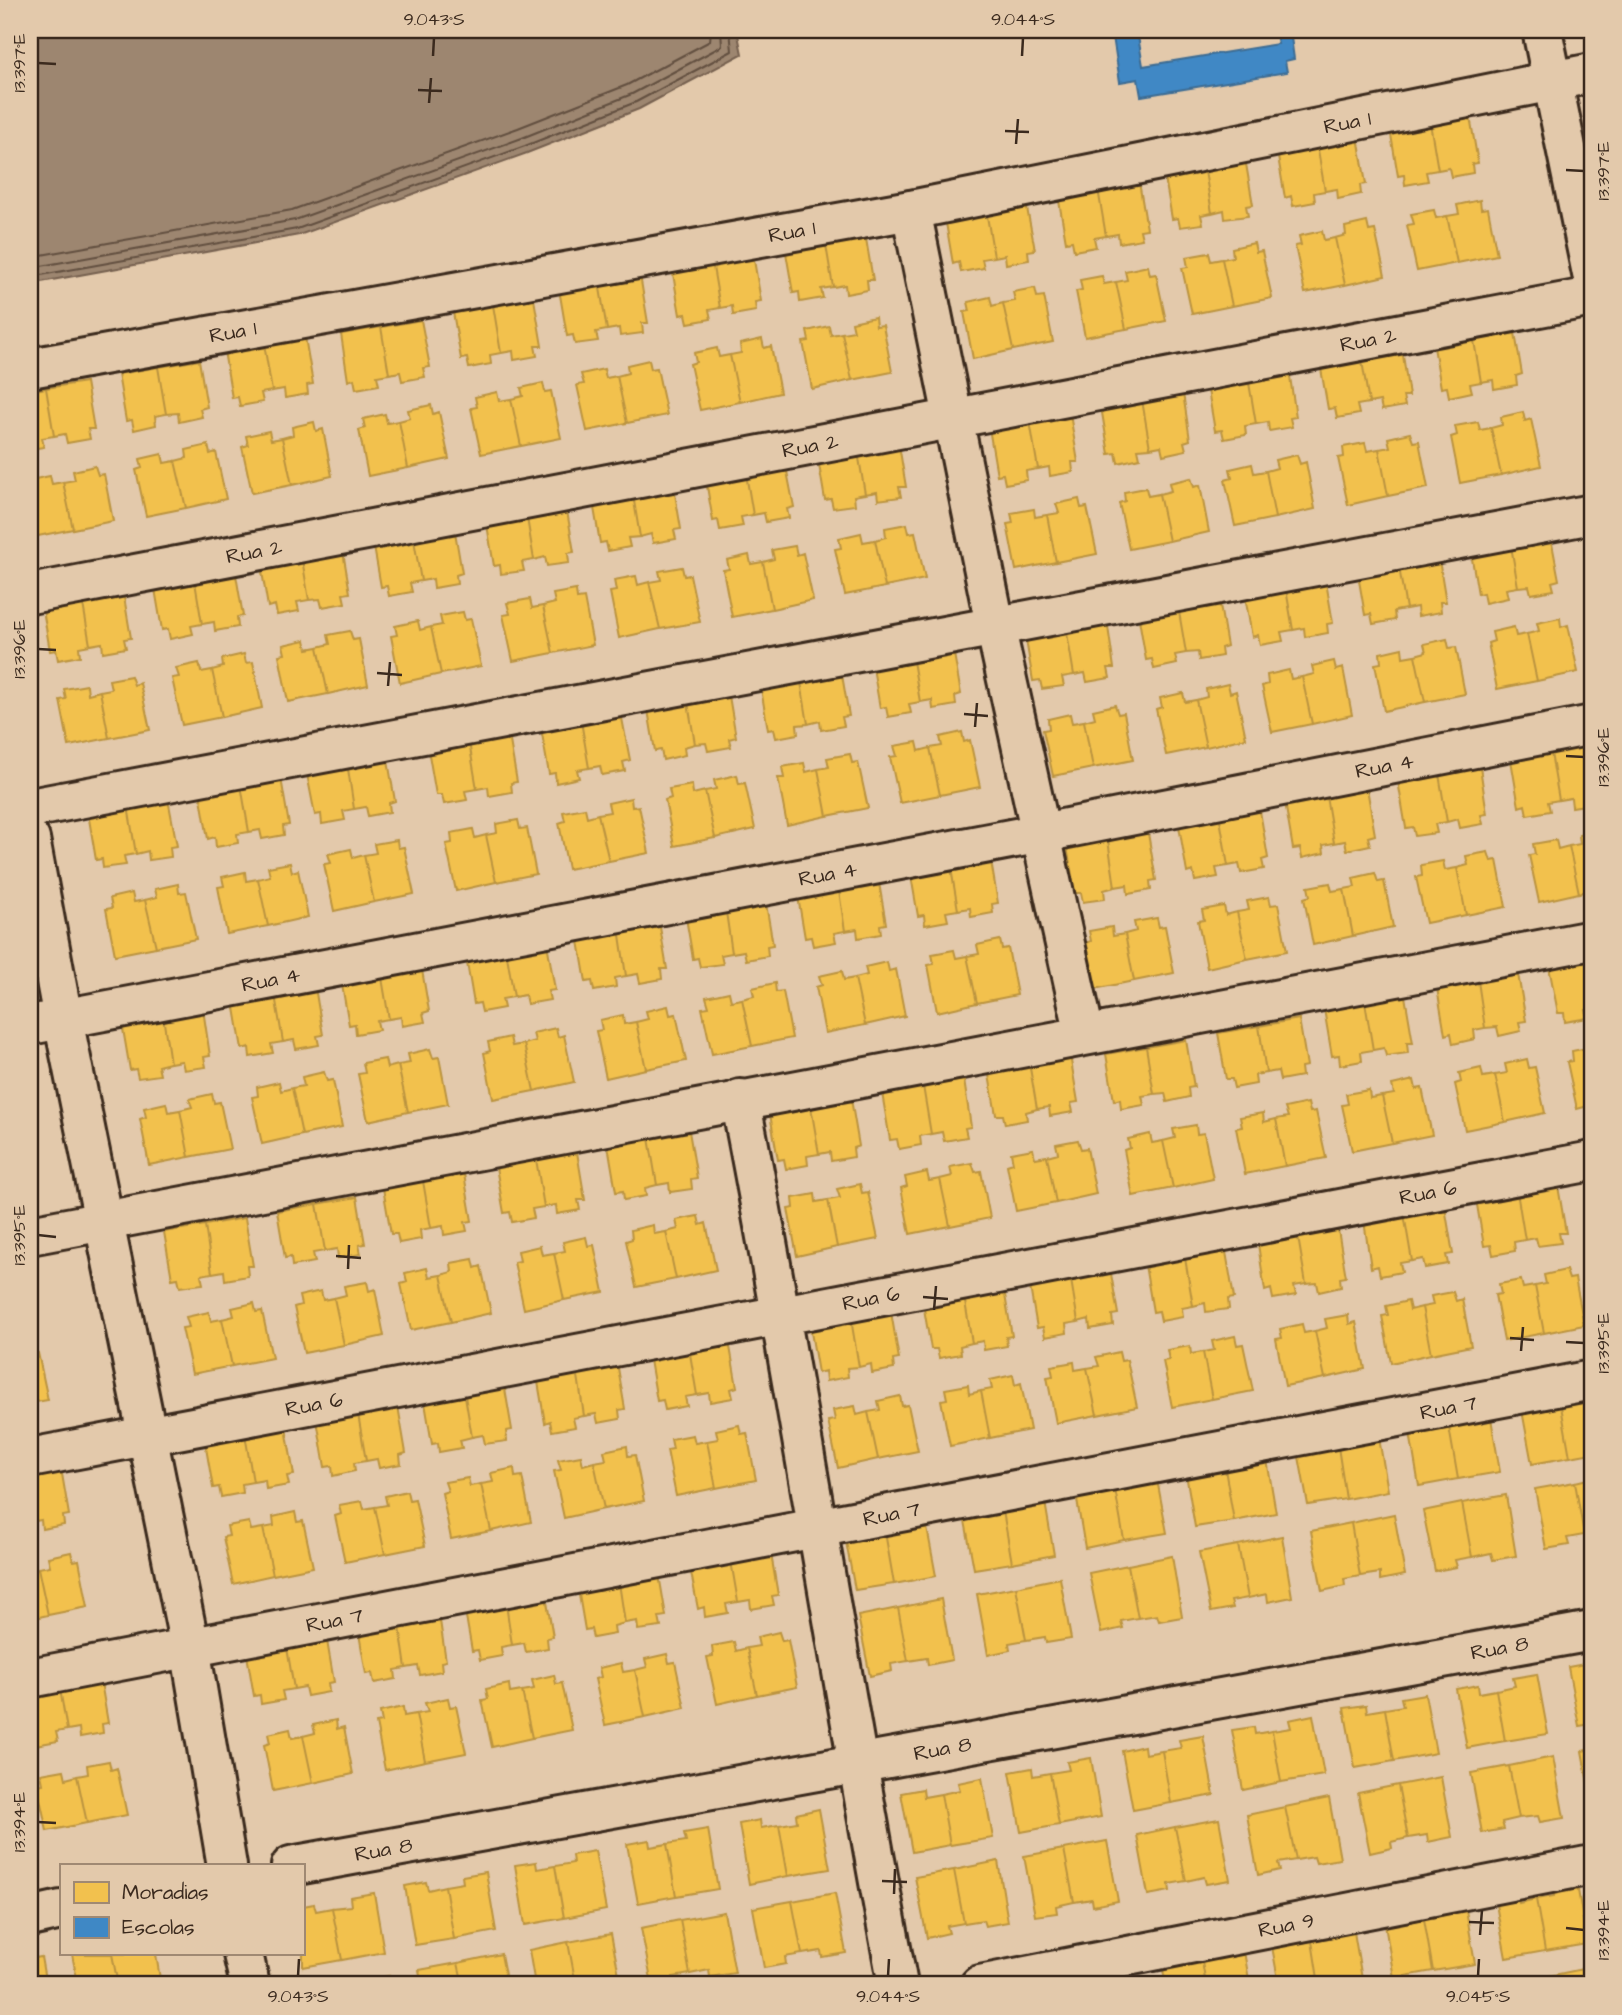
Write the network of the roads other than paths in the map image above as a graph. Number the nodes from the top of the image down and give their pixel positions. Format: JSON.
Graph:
{"nodes":[{"id":1,"x":1542,"y":30,"type":"edge"},
{"id":2,"x":1592,"y":73,"type":"edge"},
{"id":3,"x":1550,"y":80,"type":"junction"},
{"id":4,"x":911,"y":210,"type":"junction"},
{"id":5,"x":1592,"y":274,"type":"edge"},
{"id":6,"x":1592,"y":297,"type":"edge"},
{"id":7,"x":30,"y":368,"type":"edge"},
{"id":8,"x":955,"y":420,"type":"junction"},
{"id":9,"x":1592,"y":514,"type":"edge"},
{"id":10,"x":30,"y":594,"type":"edge"},
{"id":11,"x":995,"y":625,"type":"junction"},
{"id":12,"x":1592,"y":724,"type":"edge"},
{"id":13,"x":30,"y":808,"type":"edge"},
{"id":14,"x":1042,"y":833,"type":"junction"},
{"id":15,"x":30,"y":839,"type":"edge"},
{"id":16,"x":1592,"y":940,"type":"edge"},
{"id":17,"x":46,"y":1022,"type":"edge"},
{"id":18,"x":1085,"y":1035,"type":"junction"},
{"id":19,"x":740,"y":1099,"type":"junction"},
{"id":20,"x":1592,"y":1161,"type":"edge"},
{"id":21,"x":104,"y":1220,"type":"junction"},
{"id":22,"x":30,"y":1235,"type":"edge"},
{"id":23,"x":782,"y":1314,"type":"junction"},
{"id":24,"x":1592,"y":1380,"type":"edge"},
{"id":25,"x":149,"y":1434,"type":"junction"},
{"id":26,"x":30,"y":1458,"type":"edge"},
{"id":27,"x":819,"y":1526,"type":"junction"},
{"id":28,"x":1592,"y":1631,"type":"edge"},
{"id":29,"x":190,"y":1647,"type":"junction"},
{"id":30,"x":30,"y":1678,"type":"edge"},
{"id":31,"x":856,"y":1764,"type":"junction"},
{"id":32,"x":227,"y":1864,"type":"edge"},
{"id":33,"x":302,"y":1864,"type":"edge"},
{"id":34,"x":1592,"y":1865,"type":"edge"},
{"id":35,"x":60,"y":1910,"type":"edge"},
{"id":36,"x":30,"y":1917,"type":"edge"},
{"id":37,"x":243,"y":1955,"type":"edge"},
{"id":38,"x":250,"y":1985,"type":"edge"},
{"id":39,"x":898,"y":1985,"type":"edge"},
{"id":40,"x":980,"y":1985,"type":"edge"}],
"edges":[{"from":1,"to":3,"type":"street"},
{"from":2,"to":3,"type":"street","name":"Rua 1"},
{"from":3,"to":4,"type":"street","name":"Rua 1"},
{"from":3,"to":5,"type":"street"},
{"from":4,"to":7,"type":"street","name":"Rua 1"},
{"from":4,"to":8,"type":"street"},
{"from":6,"to":8,"type":"street","name":"Rua 2"},
{"from":8,"to":10,"type":"street","name":"Rua 2"},
{"from":8,"to":11,"type":"street"},
{"from":9,"to":11,"type":"street"},
{"from":11,"to":13,"type":"street"},
{"from":11,"to":14,"type":"street"},
{"from":12,"to":14,"type":"street","name":"Rua 4"},
{"from":14,"to":17,"type":"street","name":"Rua 4"},
{"from":14,"to":18,"type":"street"},
{"from":15,"to":17,"type":"street"},
{"from":16,"to":18,"type":"street"},
{"from":17,"to":21,"type":"street"},
{"from":18,"to":19,"type":"street"},
{"from":19,"to":21,"type":"street"},
{"from":19,"to":23,"type":"street"},
{"from":20,"to":23,"type":"street","name":"Rua 6"},
{"from":21,"to":22,"type":"street"},
{"from":21,"to":25,"type":"street"},
{"from":23,"to":25,"type":"street","name":"Rua 6"},
{"from":23,"to":27,"type":"street"},
{"from":24,"to":27,"type":"street","name":"Rua 7"},
{"from":25,"to":26,"type":"street","name":"Rua 6"},
{"from":25,"to":29,"type":"street"},
{"from":27,"to":29,"type":"street","name":"Rua 7"},
{"from":27,"to":31,"type":"street"},
{"from":28,"to":31,"type":"street","name":"Rua 8"},
{"from":29,"to":30,"type":"street","name":"Rua 7"},
{"from":29,"to":32,"type":"street"},
{"from":31,"to":33,"type":"street","name":"Rua 8"},
{"from":31,"to":39,"type":"street"},
{"from":34,"to":40,"type":"street","name":"Rua 9"},
{"from":35,"to":36,"type":"street"},
{"from":37,"to":38,"type":"street"}]}
